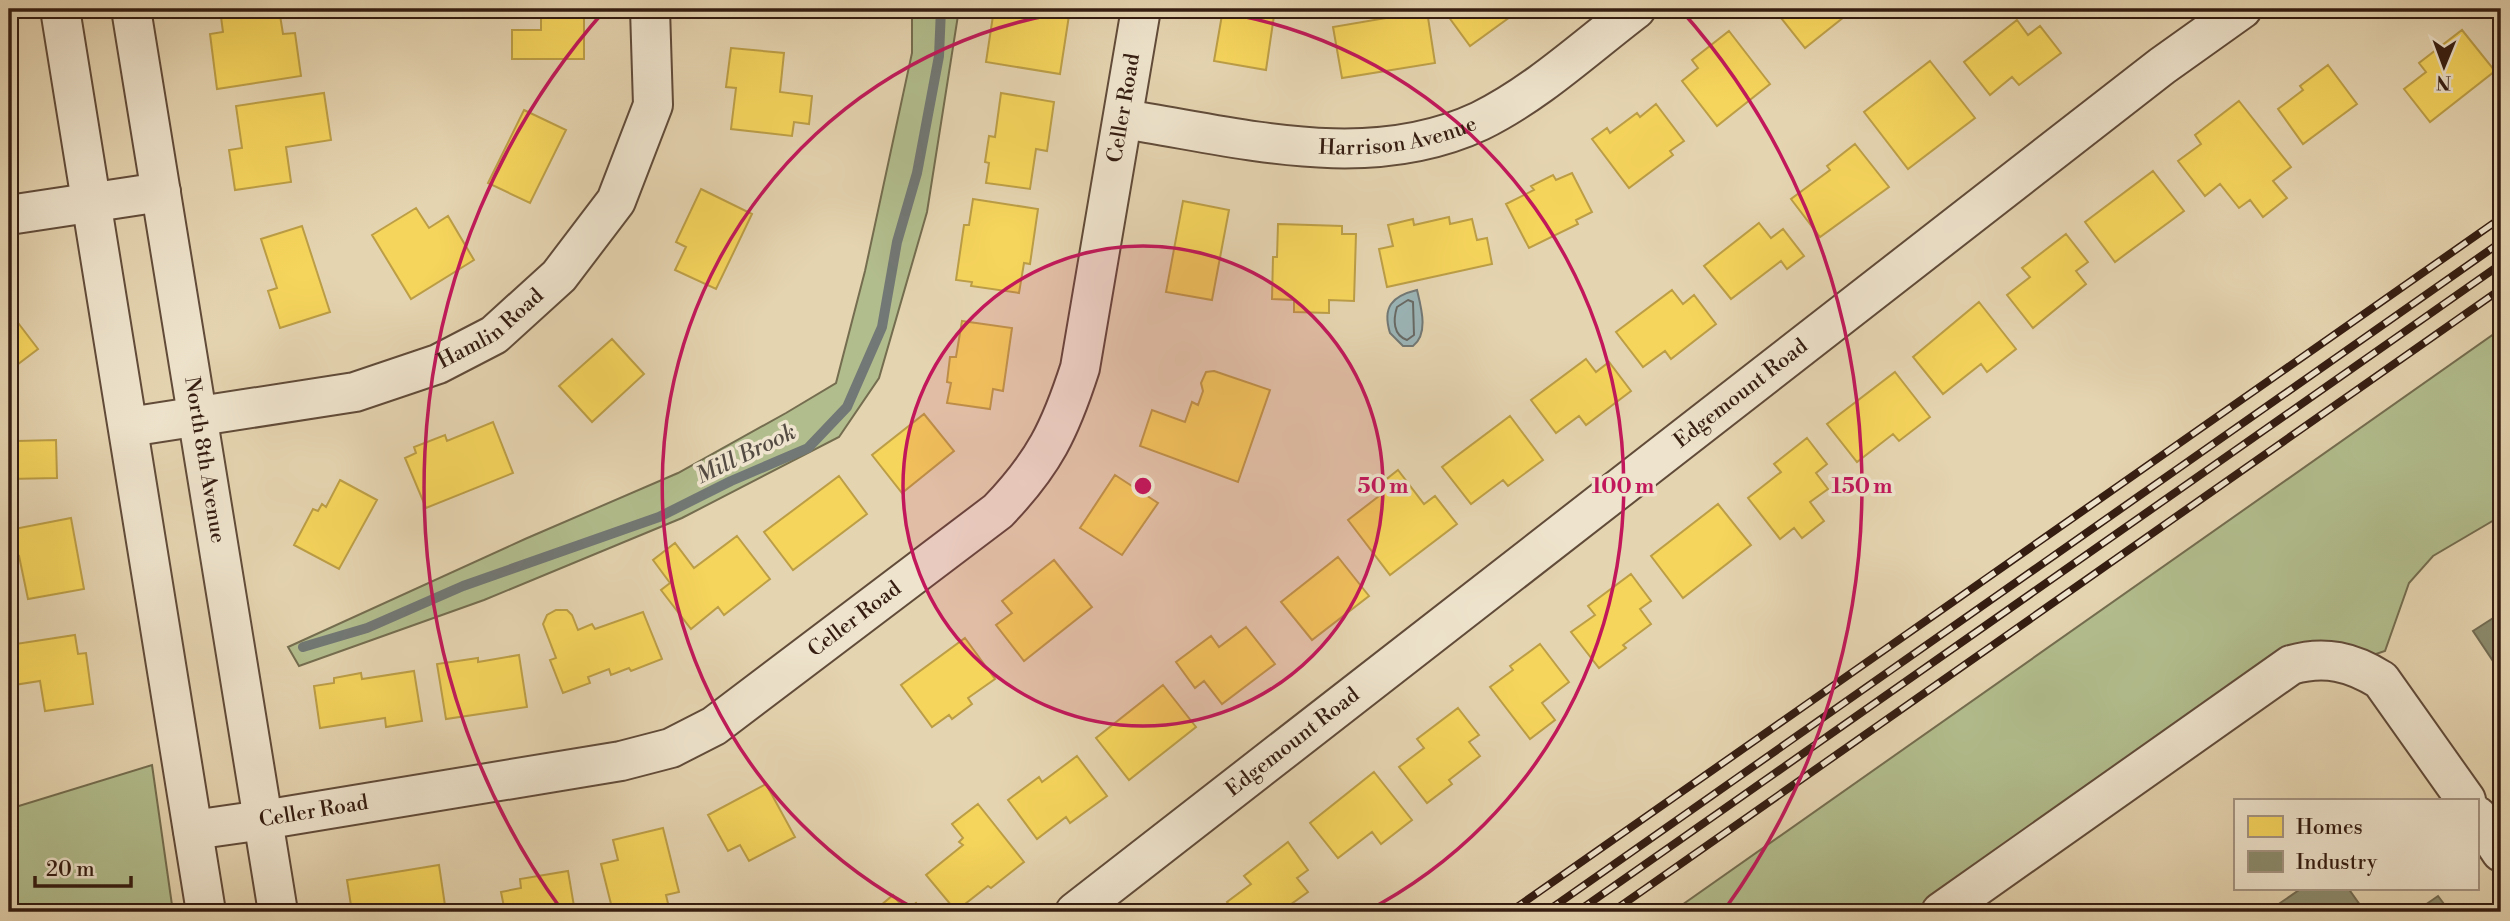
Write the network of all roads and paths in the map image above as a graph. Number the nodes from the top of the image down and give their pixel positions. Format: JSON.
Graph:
{"nodes":[{"id":1,"x":60,"y":9,"type":"edge"},
{"id":2,"x":131,"y":9,"type":"edge"},
{"id":3,"x":650,"y":9,"type":"edge"},
{"id":4,"x":1141,"y":9,"type":"edge"},
{"id":5,"x":1636,"y":9,"type":"edge"},
{"id":6,"x":2242,"y":9,"type":"edge"},
{"id":7,"x":1123,"y":120,"type":"junction"},
{"id":8,"x":161,"y":192,"type":"junction"},
{"id":9,"x":92,"y":202,"type":"junction"},
{"id":10,"x":9,"y":215,"type":"edge"},
{"id":11,"x":198,"y":416,"type":"junction"},
{"id":12,"x":129,"y":427,"type":"junction"},
{"id":13,"x":2465,"y":799,"type":"edge"},
{"id":14,"x":2478,"y":818,"type":"edge"},
{"id":15,"x":263,"y":820,"type":"junction"},
{"id":16,"x":193,"y":830,"type":"junction"},
{"id":17,"x":2501,"y":852,"type":"edge"},
{"id":18,"x":1955,"y":908,"type":"edge"},
{"id":19,"x":206,"y":912,"type":"edge"},
{"id":20,"x":278,"y":912,"type":"edge"},
{"id":21,"x":1075,"y":912,"type":"edge"}],
"edges":[{"from":1,"to":9,"type":"street"},
{"from":2,"to":8,"type":"street","name":"North 8th Avenue"},
{"from":3,"to":11,"type":"street","name":"Hamlin Road"},
{"from":4,"to":7,"type":"street","name":"Celler Road"},
{"from":5,"to":7,"type":"street","name":"Harrison Avenue"},
{"from":6,"to":21,"type":"street","name":"Edgemount Road"},
{"from":7,"to":15,"type":"street","name":"Celler Road"},
{"from":8,"to":9,"type":"street"},
{"from":8,"to":11,"type":"street","name":"North 8th Avenue"},
{"from":9,"to":10,"type":"street"},
{"from":9,"to":12,"type":"street"},
{"from":11,"to":12,"type":"street","name":"Hamlin Road"},
{"from":11,"to":15,"type":"street","name":"North 8th Avenue"},
{"from":12,"to":16,"type":"street"},
{"from":13,"to":18,"type":"street"},
{"from":14,"to":17,"type":"street"},
{"from":15,"to":16,"type":"street","name":"Celler Road"},
{"from":15,"to":20,"type":"street","name":"North 8th Avenue"},
{"from":16,"to":19,"type":"street"}]}
